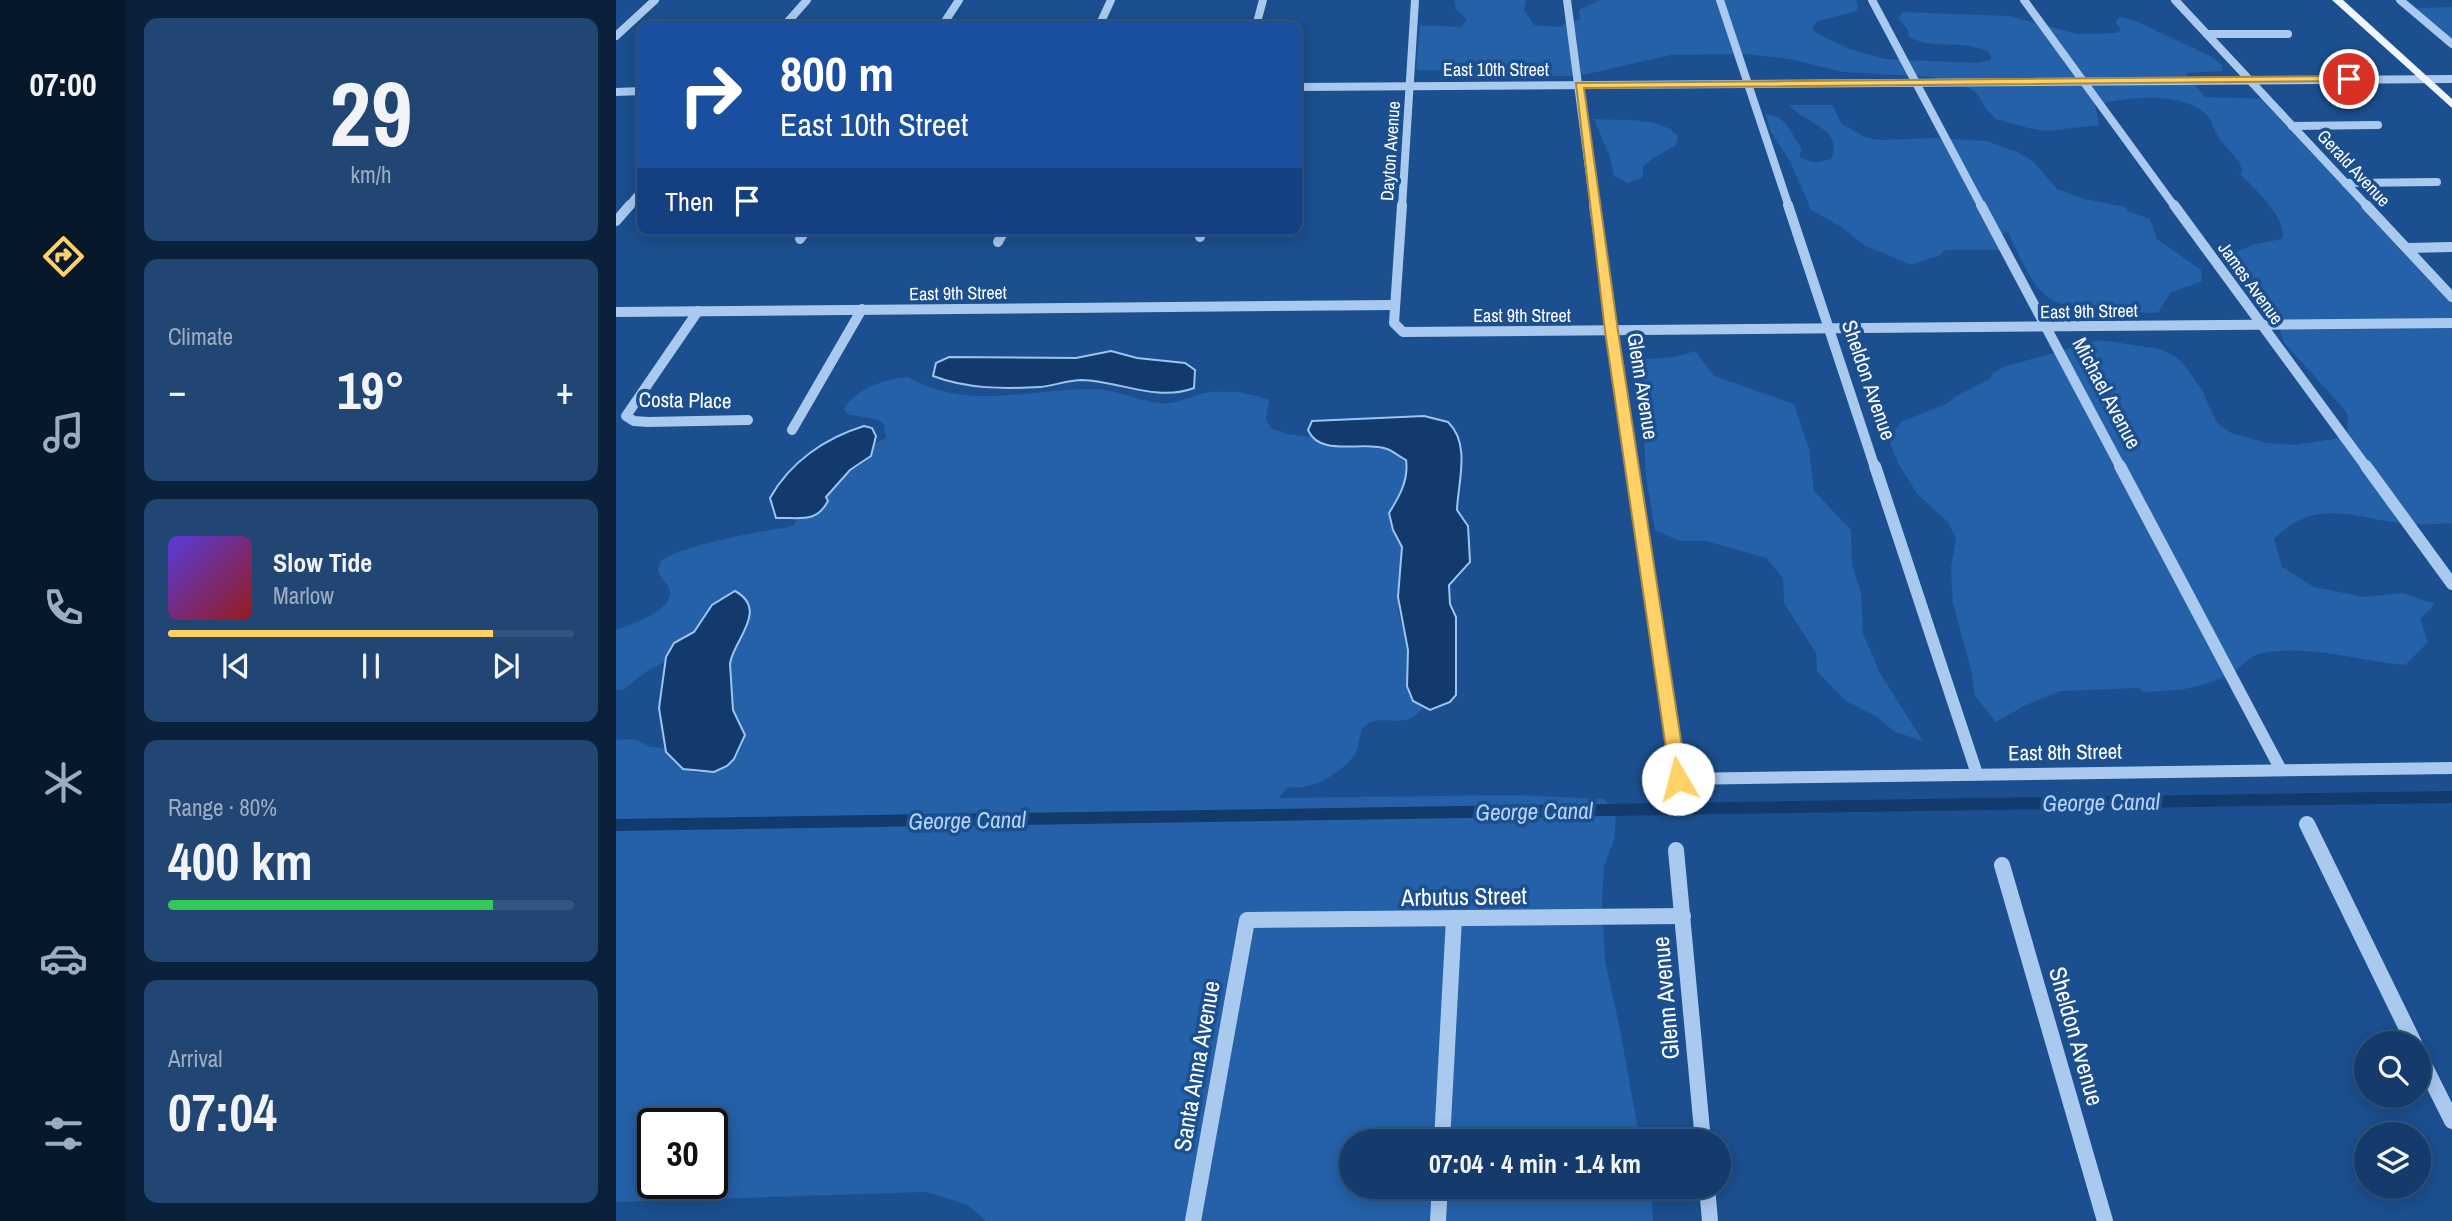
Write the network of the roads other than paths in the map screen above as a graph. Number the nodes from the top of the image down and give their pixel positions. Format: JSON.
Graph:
{"nodes":[{"id":1,"x":655,"y":0,"type":"edge"},
{"id":2,"x":807,"y":0,"type":"edge"},
{"id":3,"x":959,"y":0,"type":"edge"},
{"id":4,"x":1111,"y":0,"type":"edge"},
{"id":5,"x":1263,"y":0,"type":"edge"},
{"id":6,"x":1415,"y":0,"type":"edge"},
{"id":7,"x":1567,"y":0,"type":"edge"},
{"id":8,"x":1720,"y":0,"type":"edge"},
{"id":9,"x":1872,"y":0,"type":"edge"},
{"id":10,"x":2024,"y":0,"type":"edge"},
{"id":11,"x":2175,"y":0,"type":"edge"},
{"id":12,"x":2337,"y":0,"type":"edge"},
{"id":13,"x":2400,"y":0,"type":"edge"},
{"id":14,"x":788,"y":21,"type":"edge"},
{"id":15,"x":945,"y":21,"type":"edge"},
{"id":16,"x":1101,"y":21,"type":"edge"},
{"id":17,"x":1257,"y":21,"type":"edge"},
{"id":18,"x":2207,"y":34,"type":"junction"},
{"id":19,"x":2288,"y":34,"type":"dead end"},
{"id":20,"x":616,"y":36,"type":"edge"},
{"id":21,"x":2452,"y":44,"type":"edge"},
{"id":22,"x":2423,"y":79,"type":"junction"},
{"id":23,"x":2452,"y":79,"type":"edge"},
{"id":24,"x":2250,"y":80,"type":"junction"},
{"id":25,"x":2083,"y":81,"type":"junction"},
{"id":26,"x":1916,"y":82,"type":"junction"},
{"id":27,"x":1748,"y":84,"type":"junction"},
{"id":28,"x":1579,"y":85,"type":"junction"},
{"id":29,"x":1410,"y":86,"type":"junction"},
{"id":30,"x":1302,"y":87,"type":"edge"},
{"id":31,"x":637,"y":91,"type":"edge"},
{"id":32,"x":616,"y":92,"type":"edge"},
{"id":33,"x":2452,"y":105,"type":"edge"},
{"id":34,"x":2378,"y":125,"type":"dead end"},
{"id":35,"x":2292,"y":126,"type":"junction"},
{"id":36,"x":2437,"y":182,"type":"dead end"},
{"id":37,"x":2346,"y":183,"type":"junction"},
{"id":38,"x":637,"y":196,"type":"edge"},
{"id":39,"x":616,"y":220,"type":"edge"},
{"id":40,"x":803,"y":235,"type":"edge"},
{"id":41,"x":1002,"y":235,"type":"edge"},
{"id":42,"x":800,"y":239,"type":"dead end"},
{"id":43,"x":999,"y":242,"type":"dead end"},
{"id":44,"x":2452,"y":247,"type":"edge"},
{"id":45,"x":2407,"y":248,"type":"junction"},
{"id":46,"x":2452,"y":297,"type":"edge"},
{"id":47,"x":1395,"y":305,"type":"junction"},
{"id":48,"x":862,"y":309,"type":"junction"},
{"id":49,"x":698,"y":311,"type":"junction"},
{"id":50,"x":616,"y":312,"type":"edge"},
{"id":51,"x":2452,"y":323,"type":"edge"},
{"id":52,"x":2262,"y":325,"type":"junction"},
{"id":53,"x":2046,"y":327,"type":"junction"},
{"id":54,"x":1829,"y":329,"type":"junction"},
{"id":55,"x":1611,"y":331,"type":"junction"},
{"id":56,"x":748,"y":420,"type":"dead end"},
{"id":57,"x":792,"y":430,"type":"dead end"},
{"id":58,"x":2452,"y":584,"type":"edge"},
{"id":59,"x":2452,"y":768,"type":"edge"},
{"id":60,"x":2281,"y":770,"type":"junction"},
{"id":61,"x":1977,"y":774,"type":"junction"},
{"id":62,"x":1678,"y":779,"type":"joint"},
{"id":63,"x":2307,"y":824,"type":"dead end"},
{"id":64,"x":1676,"y":850,"type":"dead end"},
{"id":65,"x":2002,"y":865,"type":"dead end"},
{"id":66,"x":1683,"y":916,"type":"junction"},
{"id":67,"x":1454,"y":918,"type":"junction"},
{"id":68,"x":1247,"y":920,"type":"joint"},
{"id":69,"x":2408,"y":1031,"type":"edge"},
{"id":70,"x":2431,"y":1078,"type":"edge"},
{"id":71,"x":2452,"y":1121,"type":"edge"},
{"id":72,"x":1443,"y":1129,"type":"edge"},
{"id":73,"x":1702,"y":1129,"type":"edge"},
{"id":74,"x":1439,"y":1199,"type":"edge"},
{"id":75,"x":1708,"y":1199,"type":"edge"},
{"id":76,"x":1193,"y":1221,"type":"edge"},
{"id":77,"x":1438,"y":1221,"type":"edge"},
{"id":78,"x":1710,"y":1221,"type":"edge"},
{"id":79,"x":2105,"y":1221,"type":"edge"}],
"edges":[{"from":1,"to":20,"type":"street"},
{"from":2,"to":14,"type":"street"},
{"from":3,"to":15,"type":"street"},
{"from":4,"to":16,"type":"street"},
{"from":5,"to":17,"type":"street"},
{"from":6,"to":29,"type":"street","name":"Dayton Avenue"},
{"from":7,"to":28,"type":"street","name":"Glenn Avenue"},
{"from":8,"to":27,"type":"street","name":"Sheldon Avenue"},
{"from":9,"to":26,"type":"street","name":"Michael Avenue"},
{"from":10,"to":25,"type":"street","name":"James Avenue"},
{"from":11,"to":18,"type":"street","name":"Gerald Avenue"},
{"from":12,"to":22,"type":"main road"},
{"from":13,"to":21,"type":"street"},
{"from":18,"to":19,"type":"street"},
{"from":18,"to":24,"type":"street","name":"Gerald Avenue"},
{"from":22,"to":23,"type":"street","name":"East 10th Street"},
{"from":22,"to":24,"type":"street","name":"East 10th Street"},
{"from":22,"to":33,"type":"main road"},
{"from":24,"to":25,"type":"street","name":"East 10th Street"},
{"from":24,"to":35,"type":"street","name":"Gerald Avenue"},
{"from":25,"to":26,"type":"street","name":"East 10th Street"},
{"from":25,"to":52,"type":"street","name":"James Avenue"},
{"from":26,"to":27,"type":"street","name":"East 10th Street"},
{"from":26,"to":53,"type":"street","name":"Michael Avenue"},
{"from":27,"to":28,"type":"street","name":"East 10th Street"},
{"from":27,"to":54,"type":"street","name":"Sheldon Avenue"},
{"from":28,"to":29,"type":"street","name":"East 10th Street"},
{"from":28,"to":55,"type":"street","name":"Glenn Avenue"},
{"from":29,"to":30,"type":"street","name":"East 10th Street"},
{"from":29,"to":47,"type":"street","name":"Dayton Avenue"},
{"from":31,"to":32,"type":"street"},
{"from":34,"to":35,"type":"street"},
{"from":35,"to":37,"type":"street","name":"Gerald Avenue"},
{"from":36,"to":37,"type":"street"},
{"from":37,"to":45,"type":"street","name":"Gerald Avenue"},
{"from":38,"to":39,"type":"street"},
{"from":40,"to":42,"type":"street"},
{"from":41,"to":43,"type":"street"},
{"from":44,"to":45,"type":"street"},
{"from":45,"to":46,"type":"street","name":"Gerald Avenue"},
{"from":47,"to":48,"type":"street","name":"East 9th Street"},
{"from":47,"to":55,"type":"street","name":"East 9th Street"},
{"from":48,"to":49,"type":"street","name":"East 9th Street"},
{"from":48,"to":57,"type":"street"},
{"from":49,"to":50,"type":"street","name":"East 9th Street"},
{"from":49,"to":56,"type":"street","name":"Costa Place"},
{"from":51,"to":52,"type":"street","name":"East 9th Street"},
{"from":52,"to":53,"type":"street","name":"East 9th Street"},
{"from":52,"to":58,"type":"street","name":"James Avenue"},
{"from":53,"to":54,"type":"street","name":"East 9th Street"},
{"from":53,"to":60,"type":"street","name":"Michael Avenue"},
{"from":54,"to":55,"type":"street","name":"East 9th Street"},
{"from":54,"to":61,"type":"street","name":"Sheldon Avenue"},
{"from":55,"to":62,"type":"street","name":"Glenn Avenue"},
{"from":59,"to":60,"type":"street","name":"East 8th Street"},
{"from":60,"to":61,"type":"street","name":"East 8th Street"},
{"from":61,"to":62,"type":"street","name":"East 8th Street"},
{"from":63,"to":69,"type":"street"},
{"from":64,"to":66,"type":"street","name":"Glenn Avenue"},
{"from":65,"to":79,"type":"street","name":"Sheldon Avenue"},
{"from":66,"to":67,"type":"street","name":"Arbutus Street"},
{"from":66,"to":73,"type":"street","name":"Glenn Avenue"},
{"from":67,"to":68,"type":"street","name":"Arbutus Street"},
{"from":67,"to":72,"type":"street"},
{"from":68,"to":76,"type":"street","name":"Santa Anna Avenue"},
{"from":70,"to":71,"type":"street"},
{"from":74,"to":77,"type":"street"},
{"from":75,"to":78,"type":"street"}]}
